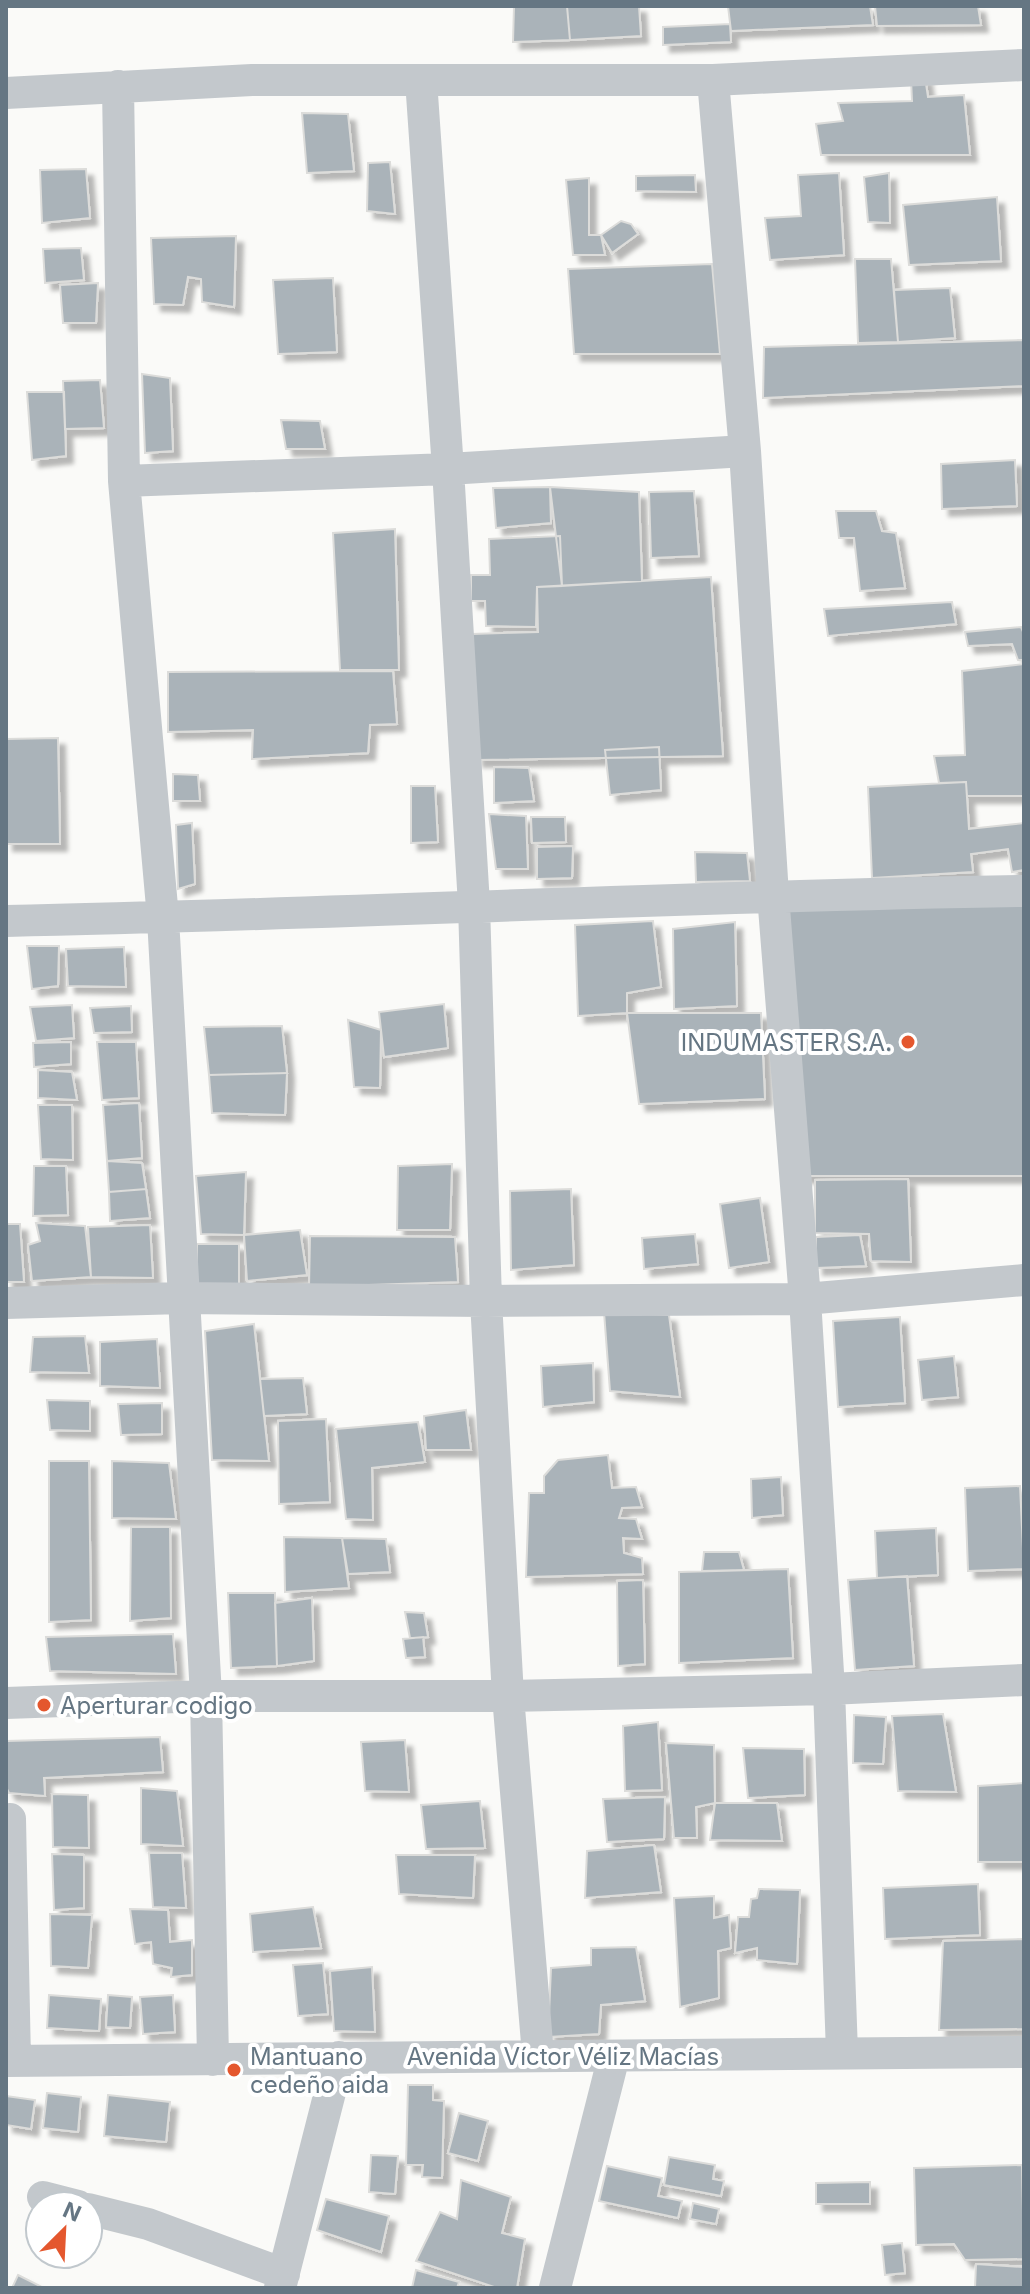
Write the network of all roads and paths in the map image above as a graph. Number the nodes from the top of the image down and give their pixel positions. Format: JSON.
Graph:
{"nodes":[{"id":1,"x":1024,"y":65,"type":"edge"},
{"id":2,"x":421,"y":80,"type":"junction"},
{"id":3,"x":713,"y":80,"type":"junction"},
{"id":4,"x":118,"y":86,"type":"junction"},
{"id":5,"x":6,"y":93,"type":"edge"},
{"id":6,"x":745,"y":451,"type":"junction"},
{"id":7,"x":448,"y":469,"type":"junction"},
{"id":8,"x":124,"y":481,"type":"junction"},
{"id":9,"x":1024,"y":891,"type":"edge"},
{"id":10,"x":773,"y":895,"type":"junction"},
{"id":11,"x":474,"y":905,"type":"junction"},
{"id":12,"x":163,"y":918,"type":"junction"},
{"id":13,"x":6,"y":921,"type":"edge"},
{"id":14,"x":1024,"y":1280,"type":"edge"},
{"id":15,"x":182,"y":1298,"type":"junction"},
{"id":16,"x":805,"y":1299,"type":"junction"},
{"id":17,"x":486,"y":1301,"type":"junction"},
{"id":18,"x":6,"y":1303,"type":"edge"},
{"id":19,"x":1024,"y":1680,"type":"edge"},
{"id":20,"x":829,"y":1689,"type":"junction"},
{"id":21,"x":206,"y":1696,"type":"junction"},
{"id":22,"x":508,"y":1696,"type":"junction"},
{"id":23,"x":6,"y":1703,"type":"edge"},
{"id":24,"x":10,"y":1819,"type":"dead end"},
{"id":25,"x":1024,"y":2052,"type":"edge"},
{"id":26,"x":842,"y":2053,"type":"junction"},
{"id":27,"x":538,"y":2055,"type":"junction"},
{"id":28,"x":614,"y":2056,"type":"junction"},
{"id":29,"x":339,"y":2057,"type":"junction"},
{"id":30,"x":213,"y":2060,"type":"junction"},
{"id":31,"x":10,"y":2061,"type":"edge"},
{"id":32,"x":104,"y":2213,"type":"edge"},
{"id":33,"x":282,"y":2281,"type":"edge"},
{"id":34,"x":555,"y":2288,"type":"edge"}],
"edges":[{"from":1,"to":3,"type":"street"},
{"from":2,"to":3,"type":"street"},
{"from":2,"to":4,"type":"street"},
{"from":2,"to":7,"type":"street"},
{"from":3,"to":6,"type":"street"},
{"from":4,"to":5,"type":"street"},
{"from":4,"to":8,"type":"street"},
{"from":6,"to":7,"type":"street"},
{"from":6,"to":10,"type":"street"},
{"from":7,"to":8,"type":"street"},
{"from":7,"to":11,"type":"street"},
{"from":8,"to":12,"type":"street"},
{"from":9,"to":10,"type":"street"},
{"from":10,"to":11,"type":"street"},
{"from":10,"to":16,"type":"street"},
{"from":11,"to":12,"type":"street"},
{"from":11,"to":17,"type":"street"},
{"from":12,"to":13,"type":"street"},
{"from":12,"to":15,"type":"street"},
{"from":14,"to":16,"type":"street"},
{"from":15,"to":17,"type":"street"},
{"from":15,"to":18,"type":"street"},
{"from":15,"to":21,"type":"street"},
{"from":16,"to":17,"type":"street"},
{"from":16,"to":20,"type":"street"},
{"from":17,"to":22,"type":"street"},
{"from":19,"to":20,"type":"street"},
{"from":20,"to":22,"type":"street"},
{"from":20,"to":26,"type":"street"},
{"from":21,"to":22,"type":"street"},
{"from":21,"to":23,"type":"street"},
{"from":21,"to":30,"type":"street"},
{"from":22,"to":27,"type":"street"},
{"from":24,"to":31,"type":"street"},
{"from":25,"to":26,"type":"street","name":"Avenida Víctor Véliz Macías"},
{"from":26,"to":28,"type":"street","name":"Avenida Víctor Véliz Macías"},
{"from":27,"to":28,"type":"street","name":"Avenida Víctor Véliz Macías"},
{"from":27,"to":29,"type":"street","name":"Avenida Víctor Véliz Macías"},
{"from":28,"to":34,"type":"street"},
{"from":29,"to":30,"type":"street","name":"Avenida Víctor Véliz Macías"},
{"from":29,"to":33,"type":"street"},
{"from":30,"to":31,"type":"street","name":"Avenida Víctor Véliz Macías"},
{"from":32,"to":33,"type":"street"}]}
